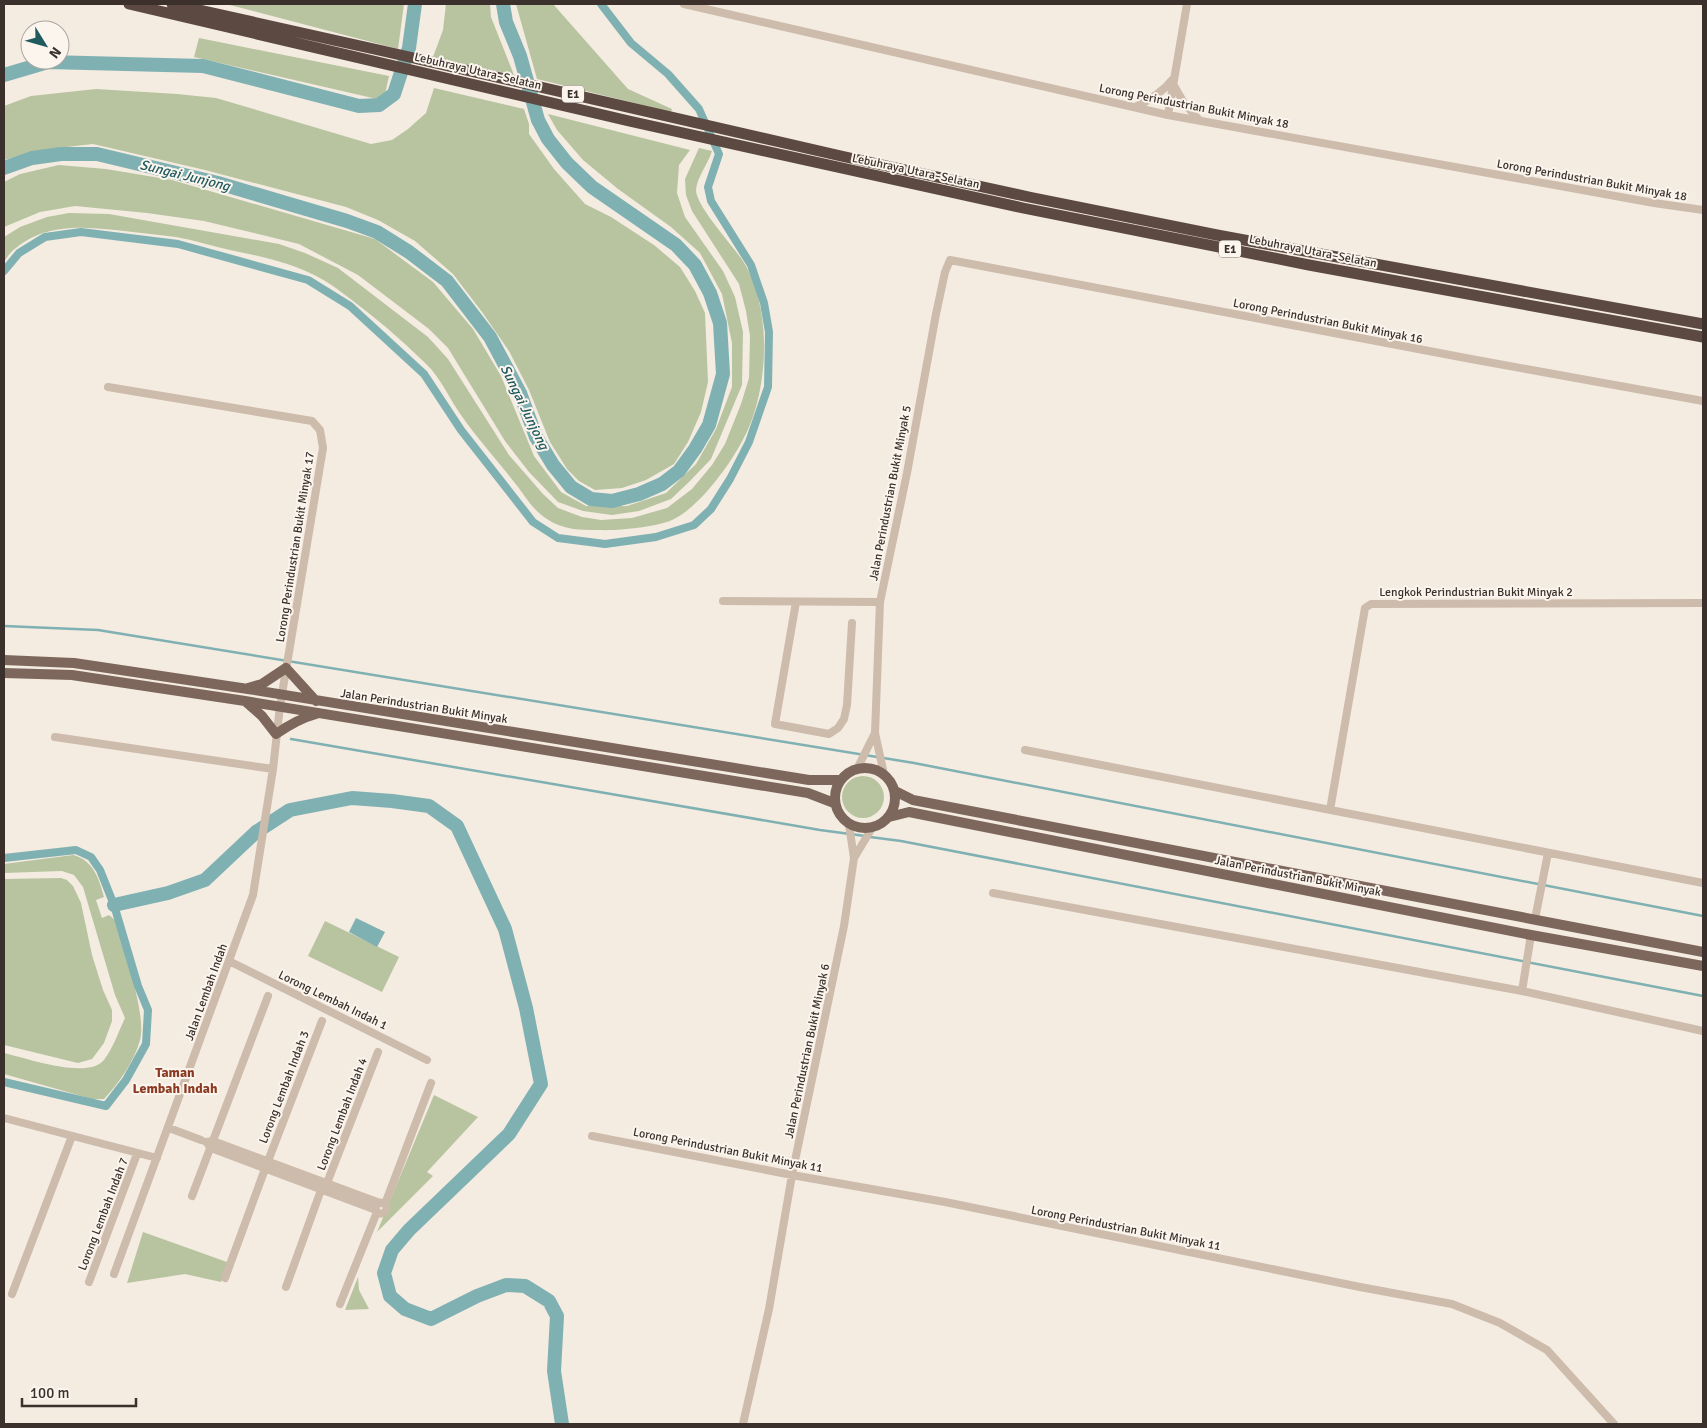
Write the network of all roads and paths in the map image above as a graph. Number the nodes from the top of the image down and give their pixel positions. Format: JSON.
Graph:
{"nodes":[{"id":1,"x":129,"y":4,"type":"edge"},
{"id":2,"x":172,"y":4,"type":"edge"},
{"id":3,"x":684,"y":4,"type":"edge"},
{"id":4,"x":1188,"y":4,"type":"edge"},
{"id":5,"x":1174,"y":80,"type":"junction"},
{"id":6,"x":1135,"y":107,"type":"junction"},
{"id":7,"x":1168,"y":115,"type":"junction"},
{"id":8,"x":1199,"y":120,"type":"junction"},
{"id":9,"x":1703,"y":210,"type":"edge"},
{"id":10,"x":950,"y":260,"type":"joint"},
{"id":11,"x":1703,"y":324,"type":"edge"},
{"id":12,"x":1703,"y":337,"type":"edge"},
{"id":13,"x":108,"y":388,"type":"dead end"},
{"id":14,"x":1703,"y":401,"type":"edge"},
{"id":15,"x":723,"y":601,"type":"dead end"},
{"id":16,"x":796,"y":602,"type":"junction"},
{"id":17,"x":880,"y":602,"type":"junction"},
{"id":18,"x":1703,"y":602,"type":"edge"},
{"id":19,"x":852,"y":623,"type":"dead end"},
{"id":20,"x":4,"y":660,"type":"edge"},
{"id":21,"x":287,"y":663,"type":"junction"},
{"id":22,"x":4,"y":673,"type":"edge"},
{"id":23,"x":248,"y":689,"type":"junction"},
{"id":24,"x":282,"y":696,"type":"junction"},
{"id":25,"x":245,"y":701,"type":"junction"},
{"id":26,"x":316,"y":701,"type":"junction"},
{"id":27,"x":280,"y":706,"type":"junction"},
{"id":28,"x":317,"y":713,"type":"junction"},
{"id":29,"x":875,"y":733,"type":"junction"},
{"id":30,"x":276,"y":734,"type":"junction"},
{"id":31,"x":55,"y":737,"type":"dead end"},
{"id":32,"x":1025,"y":750,"type":"dead end"},
{"id":33,"x":859,"y":764,"type":"junction"},
{"id":34,"x":273,"y":769,"type":"junction"},
{"id":35,"x":883,"y":770,"type":"junction"},
{"id":36,"x":840,"y":780,"type":"junction"},
{"id":37,"x":895,"y":791,"type":"junction"},
{"id":38,"x":834,"y":803,"type":"junction"},
{"id":39,"x":1330,"y":810,"type":"junction"},
{"id":40,"x":889,"y":817,"type":"junction"},
{"id":41,"x":849,"y":828,"type":"junction"},
{"id":42,"x":871,"y":831,"type":"junction"},
{"id":43,"x":1547,"y":857,"type":"junction"},
{"id":44,"x":854,"y":858,"type":"junction"},
{"id":45,"x":1703,"y":883,"type":"edge"},
{"id":46,"x":993,"y":893,"type":"dead end"},
{"id":47,"x":1536,"y":915,"type":"junction"},
{"id":48,"x":1530,"y":939,"type":"junction"},
{"id":49,"x":1703,"y":952,"type":"edge"},
{"id":50,"x":230,"y":961,"type":"junction"},
{"id":51,"x":1703,"y":966,"type":"edge"},
{"id":52,"x":1522,"y":991,"type":"junction"},
{"id":53,"x":268,"y":996,"type":"dead end"},
{"id":54,"x":322,"y":1021,"type":"dead end"},
{"id":55,"x":1703,"y":1031,"type":"edge"},
{"id":56,"x":378,"y":1052,"type":"dead end"},
{"id":57,"x":427,"y":1060,"type":"dead end"},
{"id":58,"x":431,"y":1083,"type":"dead end"},
{"id":59,"x":4,"y":1121,"type":"edge"},
{"id":60,"x":169,"y":1128,"type":"junction"},
{"id":61,"x":72,"y":1136,"type":"junction"},
{"id":62,"x":592,"y":1136,"type":"dead end"},
{"id":63,"x":201,"y":1140,"type":"dead end"},
{"id":64,"x":212,"y":1145,"type":"junction"},
{"id":65,"x":138,"y":1154,"type":"junction"},
{"id":66,"x":157,"y":1158,"type":"junction"},
{"id":67,"x":266,"y":1165,"type":"junction"},
{"id":68,"x":792,"y":1175,"type":"junction"},
{"id":69,"x":327,"y":1183,"type":"junction"},
{"id":70,"x":321,"y":1190,"type":"junction"},
{"id":71,"x":192,"y":1196,"type":"dead end"},
{"id":72,"x":380,"y":1207,"type":"junction"},
{"id":73,"x":114,"y":1274,"type":"dead end"},
{"id":74,"x":225,"y":1278,"type":"dead end"},
{"id":75,"x":90,"y":1282,"type":"dead end"},
{"id":76,"x":286,"y":1287,"type":"dead end"},
{"id":77,"x":12,"y":1294,"type":"dead end"},
{"id":78,"x":340,"y":1304,"type":"dead end"},
{"id":79,"x":743,"y":1424,"type":"edge"},
{"id":80,"x":1614,"y":1424,"type":"edge"}],
"edges":[{"from":1,"to":12,"type":"highway","name":"Lebuhraya Utara–Selatan","number":"E1"},
{"from":2,"to":11,"type":"highway","name":"Lebuhraya Utara–Selatan","number":"E1"},
{"from":3,"to":6,"type":"street","name":"Lorong Perindustrian Bukit Minyak 18"},
{"from":4,"to":5,"type":"street"},
{"from":5,"to":6,"type":"street"},
{"from":5,"to":7,"type":"street"},
{"from":5,"to":8,"type":"street"},
{"from":6,"to":7,"type":"street","name":"Lorong Perindustrian Bukit Minyak 18"},
{"from":7,"to":8,"type":"street","name":"Lorong Perindustrian Bukit Minyak 18"},
{"from":8,"to":9,"type":"street","name":"Lorong Perindustrian Bukit Minyak 18"},
{"from":10,"to":14,"type":"street","name":"Lorong Perindustrian Bukit Minyak 16"},
{"from":10,"to":17,"type":"street","name":"Jalan Perindustrian Bukit Minyak 5"},
{"from":13,"to":21,"type":"street","name":"Lorong Perindustrian Bukit Minyak 17"},
{"from":15,"to":16,"type":"street"},
{"from":16,"to":17,"type":"street"},
{"from":16,"to":19,"type":"street"},
{"from":17,"to":29,"type":"street","name":"Jalan Perindustrian Bukit Minyak 5"},
{"from":18,"to":39,"type":"street","name":"Lengkok Perindustrian Bukit Minyak 2"},
{"from":20,"to":23,"type":"main road","name":"Jalan Perindustrian Bukit Minyak"},
{"from":21,"to":23,"type":"main road"},
{"from":21,"to":24,"type":"street","name":"Lorong Perindustrian Bukit Minyak 17"},
{"from":21,"to":26,"type":"main road"},
{"from":22,"to":25,"type":"main road","name":"Jalan Perindustrian Bukit Minyak"},
{"from":23,"to":24,"type":"main road","name":"Jalan Perindustrian Bukit Minyak"},
{"from":24,"to":26,"type":"main road","name":"Jalan Perindustrian Bukit Minyak"},
{"from":24,"to":27,"type":"street","name":"Lorong Perindustrian Bukit Minyak 17"},
{"from":25,"to":27,"type":"main road","name":"Jalan Perindustrian Bukit Minyak"},
{"from":25,"to":30,"type":"main road"},
{"from":26,"to":36,"type":"main road","name":"Jalan Perindustrian Bukit Minyak"},
{"from":27,"to":28,"type":"main road","name":"Jalan Perindustrian Bukit Minyak"},
{"from":27,"to":30,"type":"street","name":"Jalan Lembah Indah"},
{"from":28,"to":30,"type":"main road"},
{"from":28,"to":38,"type":"main road","name":"Jalan Perindustrian Bukit Minyak"},
{"from":29,"to":33,"type":"street"},
{"from":29,"to":35,"type":"street"},
{"from":30,"to":34,"type":"street","name":"Jalan Lembah Indah"},
{"from":31,"to":34,"type":"street"},
{"from":32,"to":39,"type":"street"},
{"from":33,"to":35,"type":"main road"},
{"from":33,"to":36,"type":"main road"},
{"from":34,"to":50,"type":"street","name":"Jalan Lembah Indah"},
{"from":35,"to":37,"type":"main road"},
{"from":36,"to":38,"type":"main road"},
{"from":37,"to":40,"type":"main road"},
{"from":37,"to":47,"type":"main road","name":"Jalan Perindustrian Bukit Minyak"},
{"from":38,"to":41,"type":"main road"},
{"from":39,"to":43,"type":"street"},
{"from":40,"to":42,"type":"main road"},
{"from":40,"to":48,"type":"main road","name":"Jalan Perindustrian Bukit Minyak"},
{"from":41,"to":42,"type":"main road"},
{"from":41,"to":44,"type":"street"},
{"from":42,"to":44,"type":"street"},
{"from":43,"to":45,"type":"street"},
{"from":43,"to":47,"type":"street"},
{"from":44,"to":68,"type":"street","name":"Jalan Perindustrian Bukit Minyak 6"},
{"from":46,"to":52,"type":"street"},
{"from":47,"to":49,"type":"main road","name":"Jalan Perindustrian Bukit Minyak"},
{"from":48,"to":51,"type":"main road","name":"Jalan Perindustrian Bukit Minyak"},
{"from":48,"to":52,"type":"street"},
{"from":50,"to":57,"type":"street","name":"Lorong Lembah Indah 1"},
{"from":50,"to":60,"type":"street","name":"Jalan Lembah Indah"},
{"from":52,"to":55,"type":"street"},
{"from":53,"to":64,"type":"street"},
{"from":54,"to":67,"type":"street","name":"Lorong Lembah Indah 3"},
{"from":56,"to":69,"type":"street","name":"Lorong Lembah Indah 4"},
{"from":58,"to":72,"type":"street"},
{"from":59,"to":61,"type":"street"},
{"from":60,"to":63,"type":"street"},
{"from":60,"to":66,"type":"street","name":"Jalan Lembah Indah"},
{"from":61,"to":65,"type":"street"},
{"from":61,"to":77,"type":"street"},
{"from":62,"to":68,"type":"street","name":"Lorong Perindustrian Bukit Minyak 11"},
{"from":64,"to":67,"type":"street"},
{"from":64,"to":71,"type":"street"},
{"from":65,"to":66,"type":"street"},
{"from":65,"to":75,"type":"street","name":"Lorong Lembah Indah 7"},
{"from":66,"to":73,"type":"street","name":"Jalan Lembah Indah"},
{"from":67,"to":69,"type":"street"},
{"from":67,"to":70,"type":"street"},
{"from":67,"to":74,"type":"street","name":"Lorong Lembah Indah 3"},
{"from":68,"to":79,"type":"street","name":"Jalan Perindustrian Bukit Minyak 6"},
{"from":68,"to":80,"type":"street","name":"Lorong Perindustrian Bukit Minyak 11"},
{"from":69,"to":72,"type":"street"},
{"from":70,"to":72,"type":"street"},
{"from":70,"to":76,"type":"street"},
{"from":72,"to":78,"type":"street"}]}
